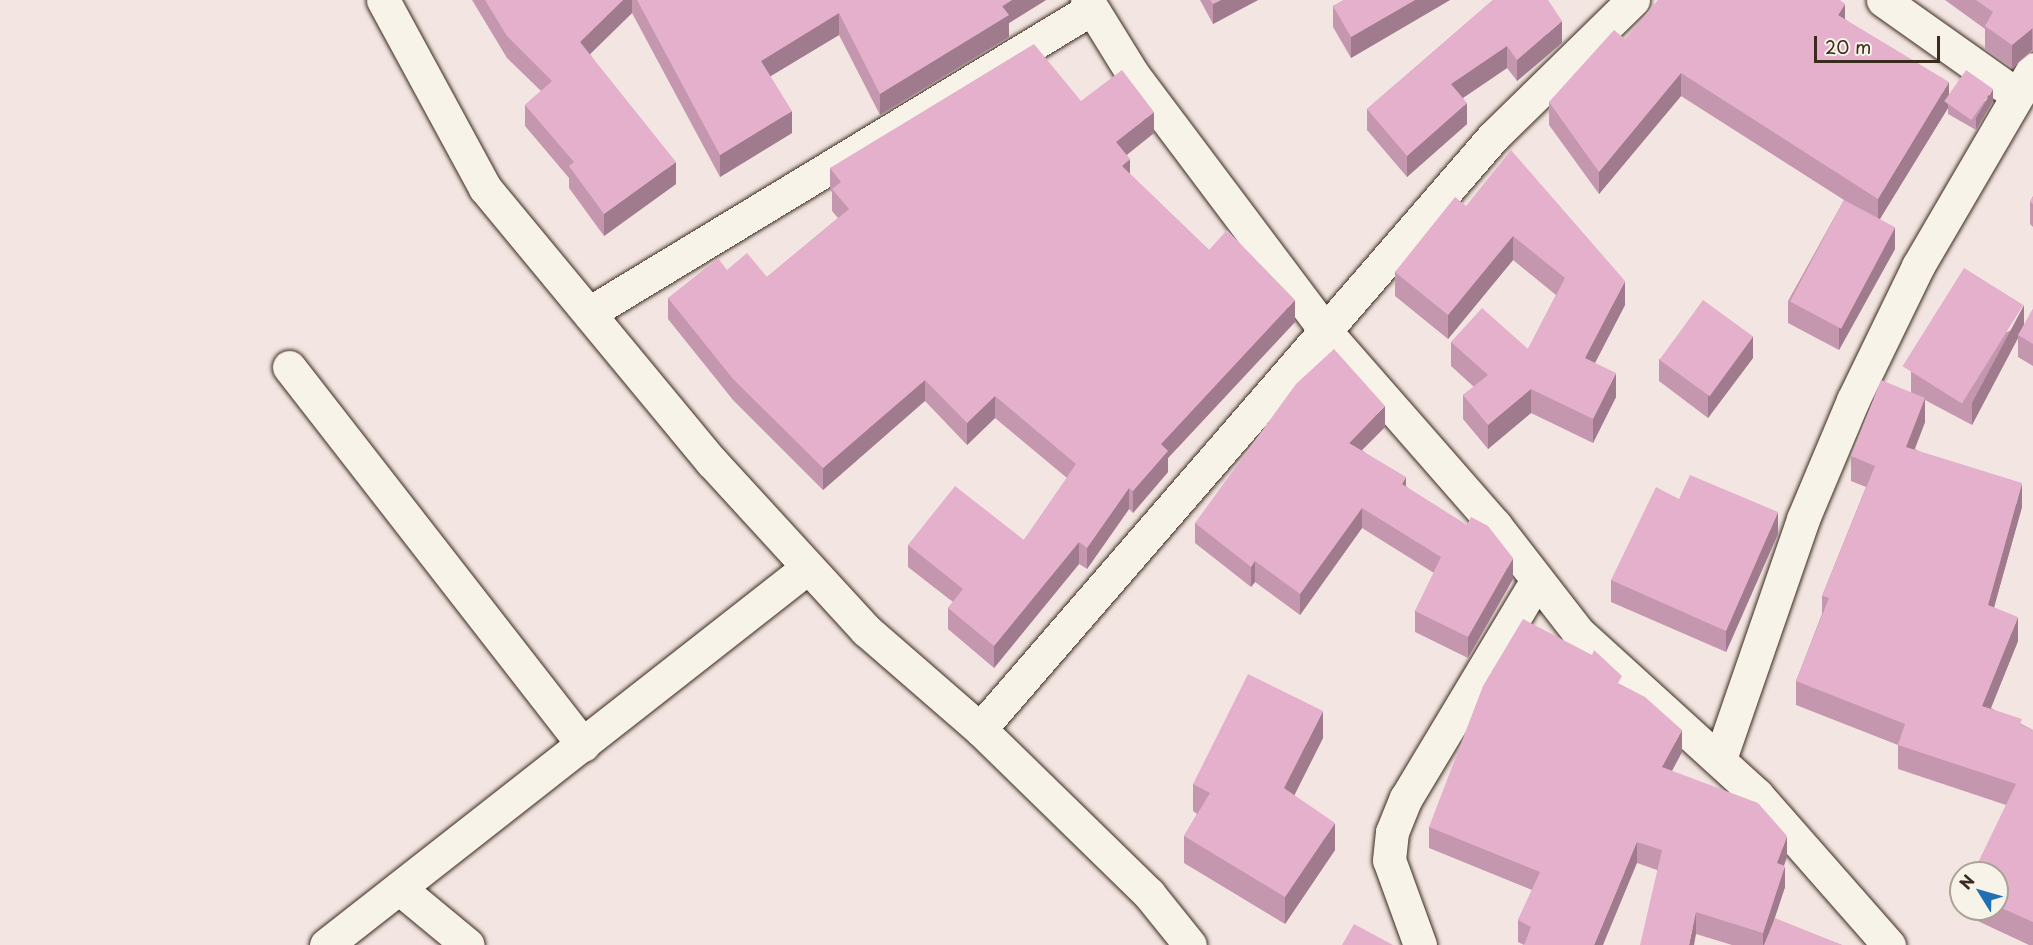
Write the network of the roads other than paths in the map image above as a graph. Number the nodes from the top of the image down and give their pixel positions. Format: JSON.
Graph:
{"nodes":[{"id":1,"x":383,"y":0,"type":"edge"},
{"id":2,"x":1633,"y":0,"type":"edge"},
{"id":3,"x":1883,"y":0,"type":"edge"},
{"id":4,"x":1089,"y":4,"type":"edge"},
{"id":5,"x":2024,"y":81,"type":"edge"},
{"id":6,"x":589,"y":313,"type":"junction"},
{"id":7,"x":1327,"y":333,"type":"junction"},
{"id":8,"x":289,"y":367,"type":"dead end"},
{"id":9,"x":807,"y":568,"type":"junction"},
{"id":10,"x":1536,"y":582,"type":"junction"},
{"id":11,"x":980,"y":729,"type":"junction"},
{"id":12,"x":583,"y":745,"type":"junction"},
{"id":13,"x":1720,"y":759,"type":"junction"},
{"id":14,"x":399,"y":888,"type":"junction"},
{"id":15,"x":326,"y":945,"type":"edge"},
{"id":16,"x":468,"y":945,"type":"edge"},
{"id":17,"x":1190,"y":945,"type":"edge"},
{"id":18,"x":1420,"y":945,"type":"edge"},
{"id":19,"x":1889,"y":945,"type":"edge"}],
"edges":[{"from":1,"to":6,"type":"street"},
{"from":2,"to":7,"type":"street"},
{"from":3,"to":5,"type":"street"},
{"from":4,"to":6,"type":"street"},
{"from":4,"to":7,"type":"street"},
{"from":5,"to":13,"type":"street"},
{"from":6,"to":9,"type":"street"},
{"from":7,"to":10,"type":"street"},
{"from":7,"to":11,"type":"street"},
{"from":8,"to":12,"type":"street"},
{"from":9,"to":11,"type":"street"},
{"from":9,"to":12,"type":"street"},
{"from":10,"to":13,"type":"street"},
{"from":10,"to":18,"type":"street"},
{"from":11,"to":17,"type":"street"},
{"from":12,"to":14,"type":"street"},
{"from":13,"to":19,"type":"street"},
{"from":14,"to":15,"type":"street"},
{"from":14,"to":16,"type":"street"}]}
